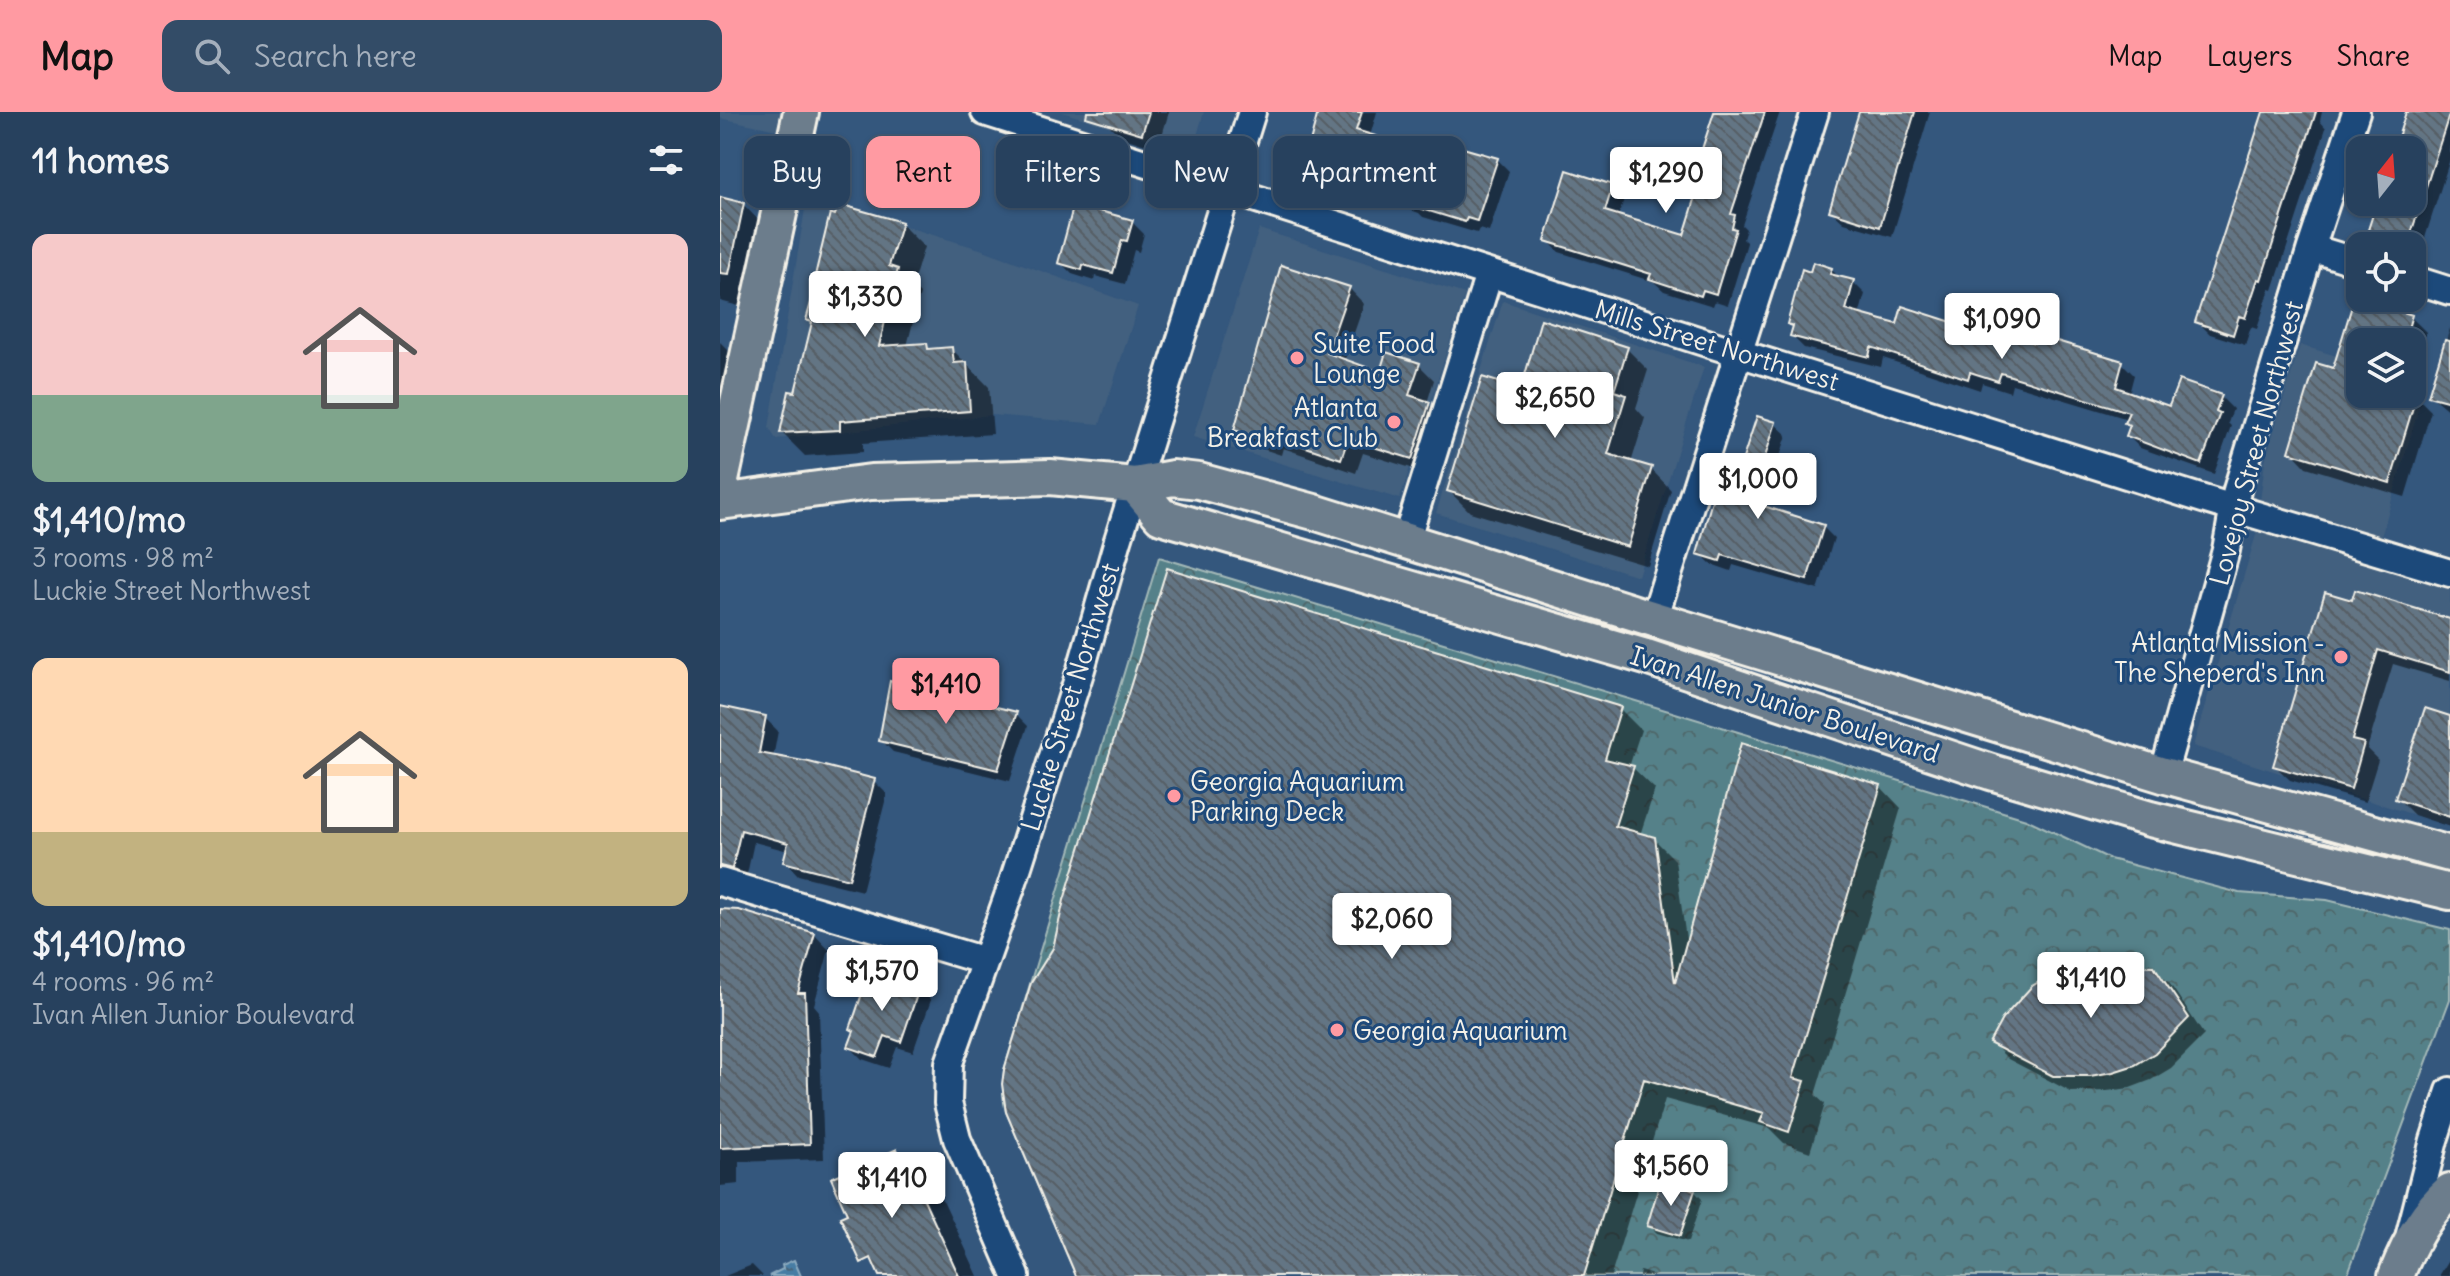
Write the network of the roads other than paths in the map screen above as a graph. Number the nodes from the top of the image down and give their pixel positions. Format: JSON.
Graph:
{"nodes":[{"id":1,"x":801,"y":112,"type":"edge"},
{"id":2,"x":985,"y":112,"type":"edge"},
{"id":3,"x":1252,"y":112,"type":"edge"},
{"id":4,"x":1815,"y":112,"type":"edge"},
{"id":5,"x":2356,"y":112,"type":"edge"},
{"id":6,"x":1245,"y":136,"type":"edge"},
{"id":7,"x":1145,"y":163,"type":"edge"},
{"id":8,"x":1257,"y":198,"type":"edge"},
{"id":9,"x":1222,"y":208,"type":"edge"},
{"id":10,"x":2311,"y":248,"type":"junction"},
{"id":11,"x":2346,"y":259,"type":"edge"},
{"id":12,"x":1489,"y":274,"type":"junction"},
{"id":13,"x":2426,"y":283,"type":"edge"},
{"id":14,"x":2450,"y":291,"type":"edge"},
{"id":15,"x":1738,"y":352,"type":"junction"},
{"id":16,"x":720,"y":485,"type":"edge"},
{"id":17,"x":1135,"y":485,"type":"junction"},
{"id":18,"x":720,"y":502,"type":"edge"},
{"id":19,"x":2234,"y":508,"type":"junction"},
{"id":20,"x":1406,"y":541,"type":"junction"},
{"id":21,"x":2450,"y":573,"type":"edge"},
{"id":22,"x":1654,"y":619,"type":"junction"},
{"id":23,"x":2163,"y":775,"type":"junction"},
{"id":24,"x":2450,"y":854,"type":"edge"},
{"id":25,"x":720,"y":882,"type":"edge"},
{"id":26,"x":2450,"y":892,"type":"edge"},
{"id":27,"x":985,"y":961,"type":"junction"},
{"id":28,"x":2450,"y":1091,"type":"edge"},
{"id":29,"x":2442,"y":1143,"type":"edge"},
{"id":30,"x":2450,"y":1191,"type":"edge"},
{"id":31,"x":2401,"y":1264,"type":"edge"},
{"id":32,"x":1016,"y":1276,"type":"edge"}],
"edges":[{"from":1,"to":16,"type":"main road"},
{"from":2,"to":7,"type":"street","name":"Mills Street Northwest"},
{"from":3,"to":6,"type":"street","name":"Luckie Street Northwest"},
{"from":4,"to":15,"type":"street"},
{"from":5,"to":10,"type":"street","name":"Lovejoy Street Northwest"},
{"from":8,"to":12,"type":"street","name":"Mills Street Northwest"},
{"from":9,"to":17,"type":"street","name":"Luckie Street Northwest"},
{"from":10,"to":11,"type":"street"},
{"from":10,"to":19,"type":"street","name":"Lovejoy Street Northwest"},
{"from":12,"to":15,"type":"street","name":"Mills Street Northwest"},
{"from":12,"to":20,"type":"street"},
{"from":13,"to":14,"type":"street"},
{"from":15,"to":19,"type":"street","name":"Mills Street Northwest"},
{"from":15,"to":22,"type":"street"},
{"from":17,"to":18,"type":"main road","name":"Ivan Allen Junior Boulevard"},
{"from":17,"to":20,"type":"main road","name":"Ivan Allen Junior Boulevard"},
{"from":17,"to":26,"type":"main road","name":"Ivan Allen Junior Boulevard"},
{"from":17,"to":27,"type":"street","name":"Luckie Street Northwest"},
{"from":19,"to":21,"type":"street","name":"Mills Street Northwest"},
{"from":19,"to":23,"type":"street","name":"Lovejoy Street Northwest"},
{"from":20,"to":22,"type":"main road","name":"Ivan Allen Junior Boulevard"},
{"from":22,"to":23,"type":"main road","name":"Ivan Allen Junior Boulevard"},
{"from":23,"to":24,"type":"main road","name":"Ivan Allen Junior Boulevard"},
{"from":25,"to":27,"type":"street"},
{"from":27,"to":32,"type":"street","name":"Luckie Street Northwest"},
{"from":28,"to":29,"type":"street"},
{"from":29,"to":31,"type":"street"},
{"from":30,"to":31,"type":"main road"}]}
